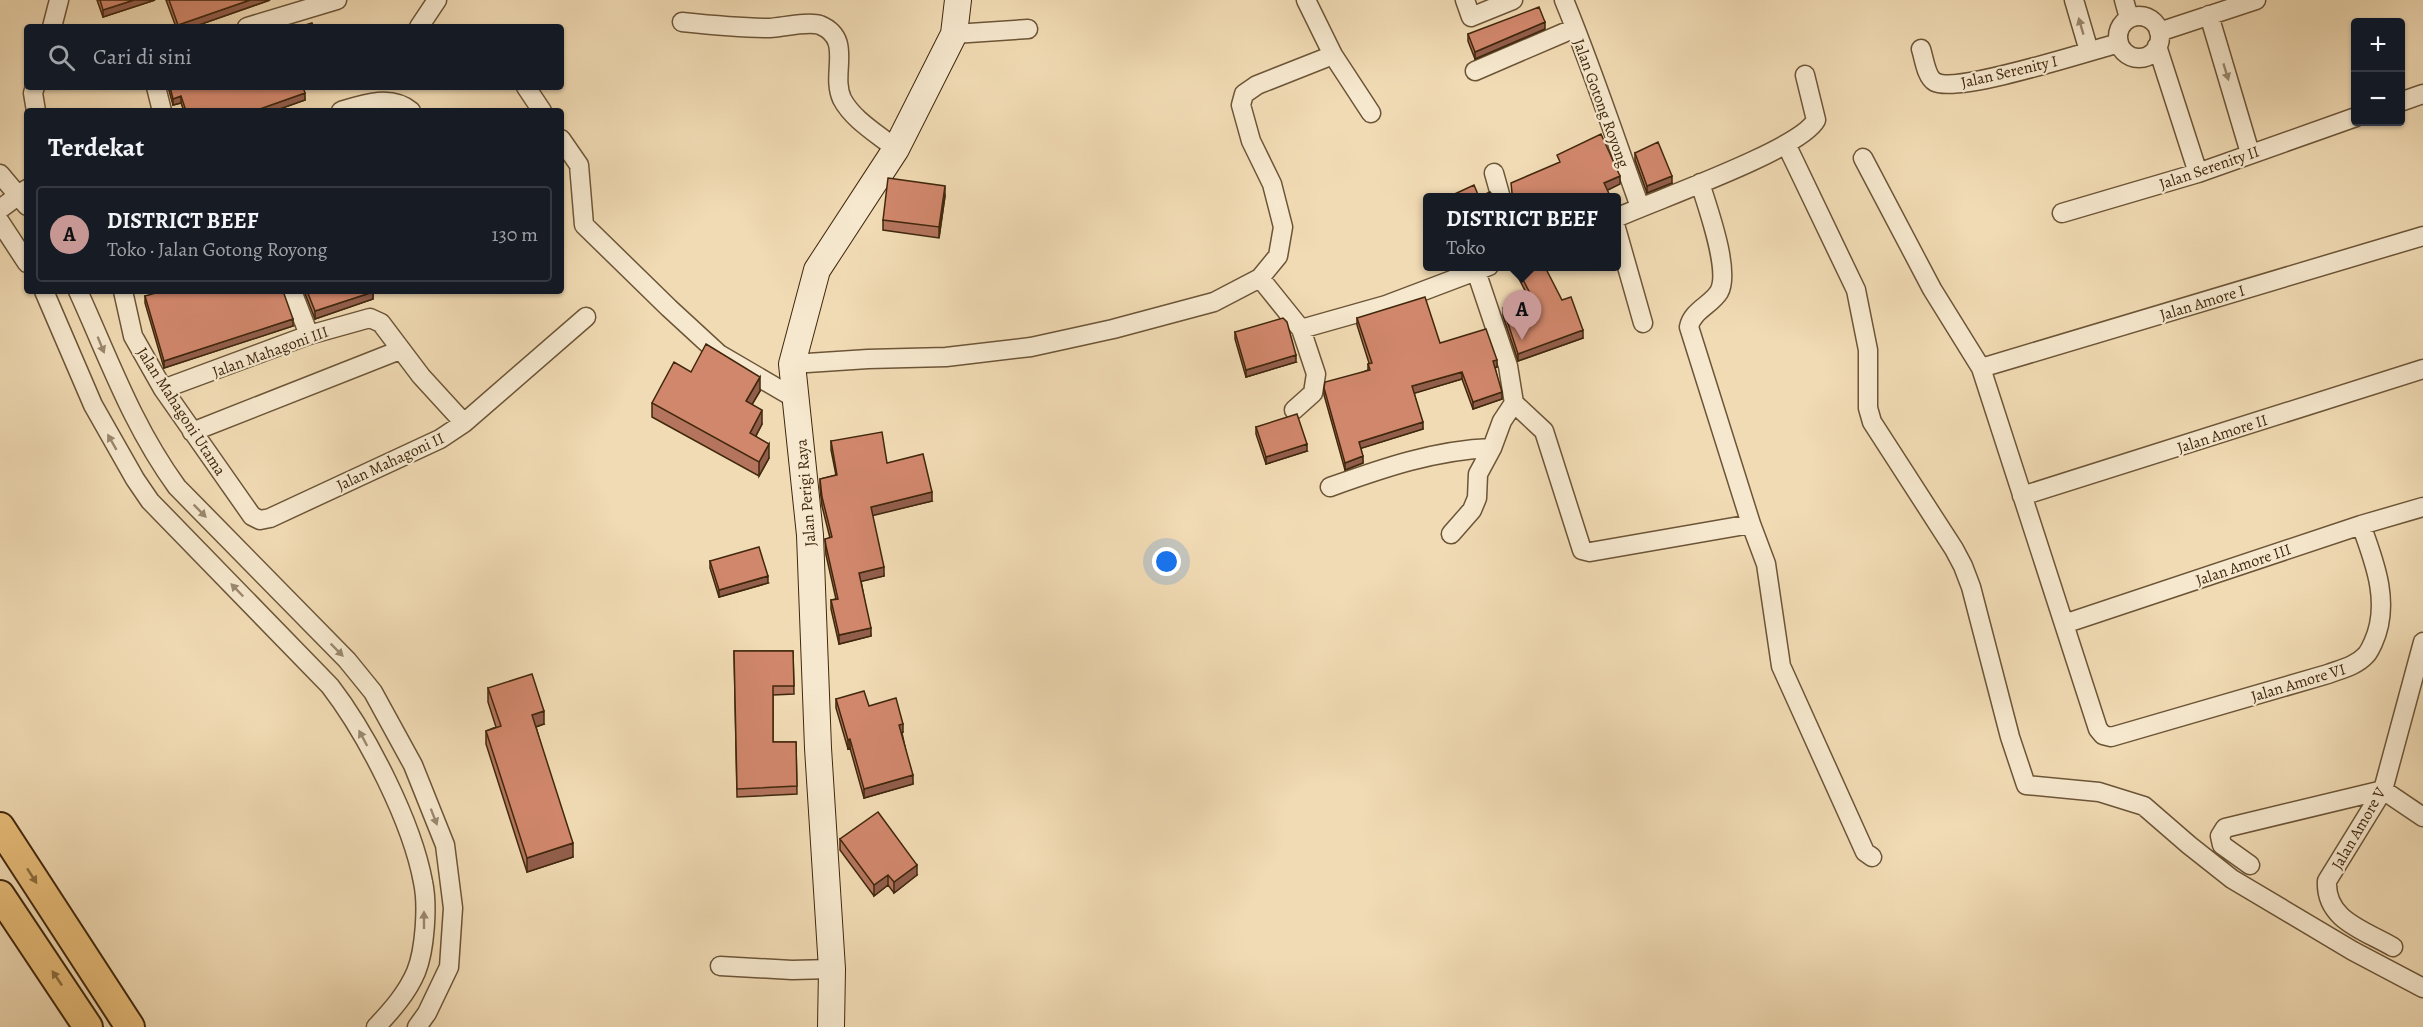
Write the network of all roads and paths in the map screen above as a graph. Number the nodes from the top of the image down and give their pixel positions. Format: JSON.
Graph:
{"nodes":[{"id":1,"x":59,"y":0,"type":"edge"},
{"id":2,"x":337,"y":0,"type":"edge"},
{"id":3,"x":437,"y":0,"type":"edge"},
{"id":4,"x":958,"y":0,"type":"edge"},
{"id":5,"x":1306,"y":0,"type":"edge"},
{"id":6,"x":1466,"y":0,"type":"edge"},
{"id":7,"x":1513,"y":0,"type":"edge"},
{"id":8,"x":1564,"y":0,"type":"edge"},
{"id":9,"x":2074,"y":0,"type":"edge"},
{"id":10,"x":2124,"y":0,"type":"edge"},
{"id":11,"x":2256,"y":0,"type":"edge"},
{"id":12,"x":2210,"y":15,"type":"junction"},
{"id":13,"x":2129,"y":18,"type":"junction"},
{"id":14,"x":682,"y":22,"type":"dead end"},
{"id":15,"x":53,"y":24,"type":"edge"},
{"id":16,"x":257,"y":24,"type":"edge"},
{"id":17,"x":421,"y":24,"type":"edge"},
{"id":18,"x":1575,"y":28,"type":"junction"},
{"id":19,"x":1028,"y":29,"type":"dead end"},
{"id":20,"x":954,"y":34,"type":"junction"},
{"id":21,"x":2158,"y":39,"type":"junction"},
{"id":22,"x":2119,"y":43,"type":"junction"},
{"id":23,"x":1921,"y":49,"type":"dead end"},
{"id":24,"x":2089,"y":51,"type":"junction"},
{"id":25,"x":1333,"y":55,"type":"junction"},
{"id":26,"x":1475,"y":71,"type":"dead end"},
{"id":27,"x":1805,"y":75,"type":"dead end"},
{"id":28,"x":34,"y":90,"type":"edge"},
{"id":29,"x":157,"y":90,"type":"edge"},
{"id":30,"x":377,"y":90,"type":"edge"},
{"id":31,"x":528,"y":90,"type":"edge"},
{"id":32,"x":2423,"y":94,"type":"edge"},
{"id":33,"x":2405,"y":100,"type":"edge"},
{"id":34,"x":368,"y":103,"type":"junction"},
{"id":35,"x":36,"y":108,"type":"edge"},
{"id":36,"x":161,"y":108,"type":"edge"},
{"id":37,"x":351,"y":108,"type":"edge"},
{"id":38,"x":407,"y":108,"type":"edge"},
{"id":39,"x":540,"y":108,"type":"edge"},
{"id":40,"x":1371,"y":113,"type":"dead end"},
{"id":41,"x":2351,"y":118,"type":"edge"},
{"id":42,"x":564,"y":143,"type":"edge"},
{"id":43,"x":1786,"y":144,"type":"junction"},
{"id":44,"x":896,"y":149,"type":"junction"},
{"id":45,"x":2250,"y":153,"type":"junction"},
{"id":46,"x":1863,"y":158,"type":"dead end"},
{"id":47,"x":1494,"y":173,"type":"dead end"},
{"id":48,"x":2198,"y":173,"type":"junction"},
{"id":49,"x":0,"y":174,"type":"edge"},
{"id":50,"x":1700,"y":183,"type":"junction"},
{"id":51,"x":1500,"y":193,"type":"edge"},
{"id":52,"x":24,"y":196,"type":"edge"},
{"id":53,"x":1640,"y":207,"type":"junction"},
{"id":54,"x":0,"y":209,"type":"edge"},
{"id":55,"x":2062,"y":213,"type":"dead end"},
{"id":56,"x":1621,"y":216,"type":"edge"},
{"id":57,"x":0,"y":222,"type":"edge"},
{"id":58,"x":2423,"y":236,"type":"edge"},
{"id":59,"x":1621,"y":243,"type":"edge"},
{"id":60,"x":24,"y":258,"type":"edge"},
{"id":61,"x":1478,"y":271,"type":"edge"},
{"id":62,"x":1484,"y":271,"type":"edge"},
{"id":63,"x":1260,"y":278,"type":"junction"},
{"id":64,"x":45,"y":294,"type":"edge"},
{"id":65,"x":79,"y":294,"type":"edge"},
{"id":66,"x":124,"y":294,"type":"edge"},
{"id":67,"x":293,"y":294,"type":"edge"},
{"id":68,"x":586,"y":317,"type":"dead end"},
{"id":69,"x":377,"y":320,"type":"joint"},
{"id":70,"x":1643,"y":323,"type":"dead end"},
{"id":71,"x":1301,"y":329,"type":"junction"},
{"id":72,"x":309,"y":335,"type":"junction"},
{"id":73,"x":400,"y":350,"type":"junction"},
{"id":74,"x":792,"y":364,"type":"junction"},
{"id":75,"x":1981,"y":369,"type":"junction"},
{"id":76,"x":2423,"y":369,"type":"edge"},
{"id":77,"x":163,"y":389,"type":"junction"},
{"id":78,"x":796,"y":399,"type":"junction"},
{"id":79,"x":1514,"y":403,"type":"junction"},
{"id":80,"x":1294,"y":411,"type":"dead end"},
{"id":81,"x":464,"y":423,"type":"junction"},
{"id":82,"x":192,"y":432,"type":"junction"},
{"id":83,"x":1492,"y":448,"type":"junction"},
{"id":84,"x":1330,"y":487,"type":"dead end"},
{"id":85,"x":2022,"y":496,"type":"junction"},
{"id":86,"x":2423,"y":507,"type":"edge"},
{"id":87,"x":260,"y":520,"type":"joint"},
{"id":88,"x":1752,"y":525,"type":"junction"},
{"id":89,"x":2361,"y":525,"type":"junction"},
{"id":90,"x":1451,"y":534,"type":"dead end"},
{"id":91,"x":2064,"y":624,"type":"junction"},
{"id":92,"x":2423,"y":642,"type":"edge"},
{"id":93,"x":2383,"y":790,"type":"junction"},
{"id":94,"x":2423,"y":817,"type":"edge"},
{"id":95,"x":0,"y":826,"type":"edge"},
{"id":96,"x":1872,"y":856,"type":"dead end"},
{"id":97,"x":2250,"y":866,"type":"dead end"},
{"id":98,"x":0,"y":895,"type":"edge"},
{"id":99,"x":2393,"y":947,"type":"dead end"},
{"id":100,"x":418,"y":964,"type":"junction"},
{"id":101,"x":720,"y":966,"type":"dead end"},
{"id":102,"x":449,"y":967,"type":"junction"},
{"id":103,"x":832,"y":969,"type":"junction"},
{"id":104,"x":2423,"y":988,"type":"edge"},
{"id":105,"x":88,"y":1027,"type":"edge"},
{"id":106,"x":130,"y":1027,"type":"edge"},
{"id":107,"x":376,"y":1027,"type":"edge"},
{"id":108,"x":417,"y":1027,"type":"edge"},
{"id":109,"x":831,"y":1027,"type":"edge"}],
"edges":[{"from":1,"to":15,"type":"street"},
{"from":2,"to":16,"type":"street"},
{"from":3,"to":17,"type":"street"},
{"from":4,"to":20,"type":"street","name":"Jalan Perigi Raya"},
{"from":5,"to":25,"type":"street"},
{"from":6,"to":7,"type":"street"},
{"from":8,"to":18,"type":"street","name":"Jalan Gotong Royong"},
{"from":24,"to":9,"type":"street","one_way":true},
{"from":10,"to":13,"type":"street"},
{"from":11,"to":12,"type":"street"},
{"from":12,"to":21,"type":"street"},
{"from":12,"to":45,"type":"street","one_way":true},
{"from":13,"to":21,"type":"street"},
{"from":13,"to":22,"type":"street"},
{"from":14,"to":44,"type":"street"},
{"from":18,"to":26,"type":"street"},
{"from":18,"to":53,"type":"street","name":"Jalan Gotong Royong"},
{"from":19,"to":20,"type":"street"},
{"from":20,"to":44,"type":"street","name":"Jalan Perigi Raya"},
{"from":21,"to":22,"type":"street"},
{"from":21,"to":48,"type":"street"},
{"from":22,"to":24,"type":"street","name":"Jalan Serenity I"},
{"from":23,"to":24,"type":"street","name":"Jalan Serenity I"},
{"from":25,"to":40,"type":"street"},
{"from":25,"to":63,"type":"street"},
{"from":27,"to":43,"type":"street"},
{"from":28,"to":35,"type":"street"},
{"from":29,"to":36,"type":"street"},
{"from":30,"to":34,"type":"street"},
{"from":31,"to":39,"type":"street"},
{"from":32,"to":33,"type":"street"},
{"from":34,"to":37,"type":"street"},
{"from":34,"to":38,"type":"street"},
{"from":41,"to":45,"type":"street","name":"Jalan Serenity II"},
{"from":42,"to":78,"type":"street"},
{"from":43,"to":50,"type":"street"},
{"from":43,"to":104,"type":"street"},
{"from":44,"to":74,"type":"street","name":"Jalan Perigi Raya"},
{"from":45,"to":48,"type":"street","name":"Jalan Serenity II"},
{"from":46,"to":75,"type":"street"},
{"from":47,"to":51,"type":"street"},
{"from":48,"to":55,"type":"street","name":"Jalan Serenity II"},
{"from":49,"to":52,"type":"street"},
{"from":50,"to":53,"type":"street"},
{"from":50,"to":88,"type":"street"},
{"from":52,"to":54,"type":"street"},
{"from":53,"to":56,"type":"street"},
{"from":57,"to":60,"type":"street"},
{"from":58,"to":75,"type":"street","name":"Jalan Amore I"},
{"from":59,"to":70,"type":"street"},
{"from":61,"to":71,"type":"street"},
{"from":62,"to":79,"type":"street"},
{"from":63,"to":71,"type":"street"},
{"from":63,"to":74,"type":"street"},
{"from":100,"to":64,"type":"street","one_way":true},
{"from":65,"to":102,"type":"street","one_way":true},
{"from":66,"to":77,"type":"street","name":"Jalan Mahagoni Utama"},
{"from":67,"to":72,"type":"street"},
{"from":68,"to":81,"type":"street"},
{"from":69,"to":72,"type":"street","name":"Jalan Mahagoni III"},
{"from":69,"to":73,"type":"street","name":"Jalan Mahagoni II"},
{"from":71,"to":80,"type":"street"},
{"from":72,"to":77,"type":"street","name":"Jalan Mahagoni III"},
{"from":73,"to":81,"type":"street","name":"Jalan Mahagoni II"},
{"from":73,"to":82,"type":"street"},
{"from":74,"to":78,"type":"street","name":"Jalan Perigi Raya"},
{"from":75,"to":85,"type":"street"},
{"from":76,"to":85,"type":"street","name":"Jalan Amore II"},
{"from":77,"to":82,"type":"street","name":"Jalan Mahagoni Utama"},
{"from":78,"to":103,"type":"street","name":"Jalan Perigi Raya"},
{"from":79,"to":83,"type":"street"},
{"from":79,"to":88,"type":"street"},
{"from":81,"to":87,"type":"street","name":"Jalan Mahagoni II"},
{"from":82,"to":87,"type":"street","name":"Jalan Mahagoni Utama"},
{"from":83,"to":84,"type":"street"},
{"from":83,"to":90,"type":"street"},
{"from":85,"to":91,"type":"street"},
{"from":86,"to":89,"type":"street","name":"Jalan Amore III"},
{"from":88,"to":96,"type":"street"},
{"from":89,"to":91,"type":"street","name":"Jalan Amore III"},
{"from":89,"to":91,"type":"street","name":"Jalan Amore VI"},
{"from":92,"to":93,"type":"street","name":"Jalan Amore V"},
{"from":93,"to":94,"type":"street"},
{"from":93,"to":97,"type":"street"},
{"from":93,"to":99,"type":"street","name":"Jalan Amore V"},
{"from":95,"to":106,"type":"main road","one_way":true},
{"from":105,"to":98,"type":"main road","one_way":true},
{"from":100,"to":102,"type":"street"},
{"from":100,"to":107,"type":"street"},
{"from":101,"to":103,"type":"street"},
{"from":102,"to":108,"type":"street"},
{"from":103,"to":109,"type":"street","name":"Jalan Perigi Raya"}]}
